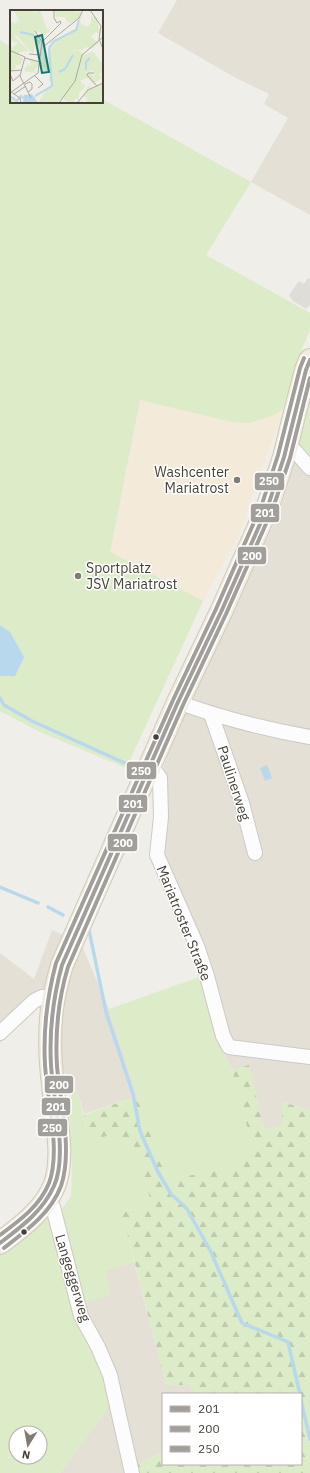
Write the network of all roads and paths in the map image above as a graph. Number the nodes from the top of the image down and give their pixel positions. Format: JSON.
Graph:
{"nodes":[{"id":1,"x":310,"y":360,"type":"edge"},
{"id":2,"x":287,"y":445,"type":"junction"},
{"id":3,"x":310,"y":468,"type":"edge"},
{"id":4,"x":178,"y":702,"type":"junction"},
{"id":5,"x":211,"y":714,"type":"junction"},
{"id":6,"x":310,"y":737,"type":"edge"},
{"id":7,"x":151,"y":765,"type":"junction"},
{"id":8,"x":254,"y":853,"type":"dead end"},
{"id":9,"x":54,"y":998,"type":"junction"},
{"id":10,"x":0,"y":1033,"type":"edge"},
{"id":11,"x":310,"y":1057,"type":"edge"},
{"id":12,"x":47,"y":1199,"type":"junction"},
{"id":13,"x":0,"y":1243,"type":"edge"},
{"id":14,"x":132,"y":1473,"type":"edge"}],
"edges":[{"from":1,"to":2,"type":"main road"},
{"from":2,"to":3,"type":"street"},
{"from":2,"to":4,"type":"main road"},
{"from":4,"to":5,"type":"street"},
{"from":4,"to":7,"type":"main road"},
{"from":5,"to":6,"type":"street"},
{"from":5,"to":8,"type":"street","name":"Paulinerweg"},
{"from":7,"to":9,"type":"main road"},
{"from":7,"to":11,"type":"street","name":"Mariatroster Straße"},
{"from":9,"to":10,"type":"street"},
{"from":9,"to":12,"type":"main road"},
{"from":12,"to":13,"type":"main road"},
{"from":12,"to":14,"type":"street","name":"Langeggerweg"}]}
